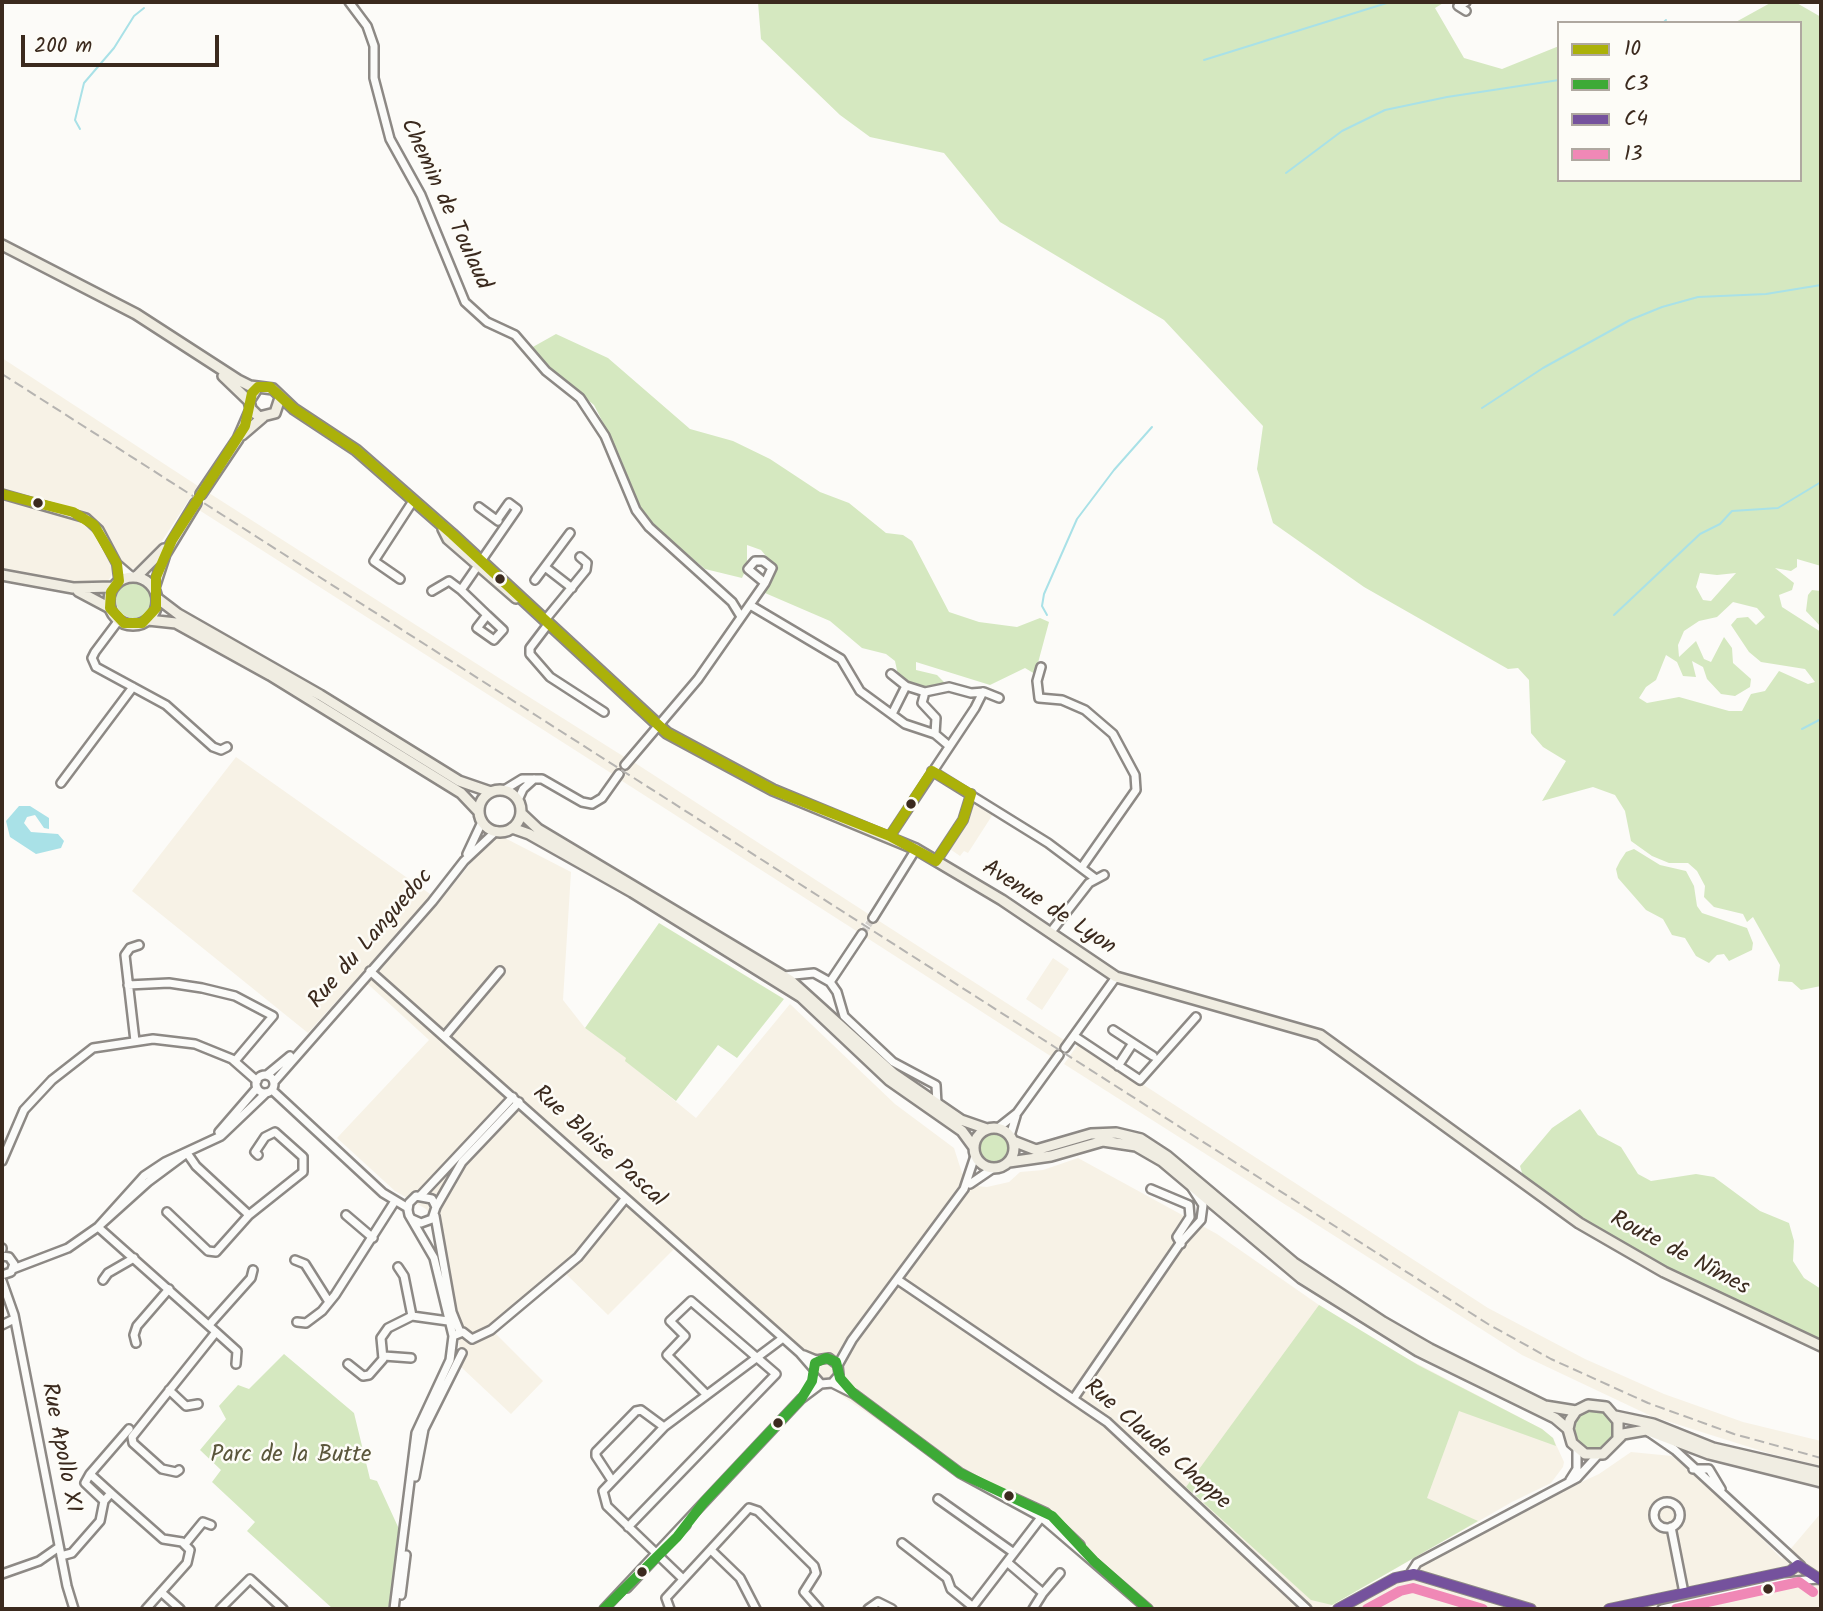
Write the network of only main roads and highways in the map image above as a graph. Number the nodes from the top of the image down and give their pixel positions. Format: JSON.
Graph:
{"nodes":[{"id":1,"x":2,"y":245,"type":"edge"},
{"id":2,"x":215,"y":367,"type":"junction"},
{"id":3,"x":258,"y":387,"type":"junction"},
{"id":4,"x":280,"y":398,"type":"junction"},
{"id":5,"x":250,"y":405,"type":"junction"},
{"id":6,"x":275,"y":414,"type":"junction"},
{"id":7,"x":263,"y":417,"type":"junction"},
{"id":8,"x":309,"y":419,"type":"junction"},
{"id":9,"x":238,"y":439,"type":"junction"},
{"id":10,"x":172,"y":540,"type":"junction"},
{"id":11,"x":2,"y":575,"type":"edge"},
{"id":12,"x":134,"y":577,"type":"junction"},
{"id":13,"x":116,"y":584,"type":"junction"},
{"id":14,"x":73,"y":588,"type":"junction"},
{"id":15,"x":154,"y":588,"type":"junction"},
{"id":16,"x":157,"y":598,"type":"junction"},
{"id":17,"x":110,"y":608,"type":"junction"},
{"id":18,"x":148,"y":620,"type":"junction"},
{"id":19,"x":492,"y":792,"type":"junction"},
{"id":20,"x":479,"y":812,"type":"junction"},
{"id":21,"x":521,"y":813,"type":"junction"},
{"id":22,"x":512,"y":828,"type":"junction"},
{"id":23,"x":1320,"y":1035,"type":"joint"},
{"id":24,"x":987,"y":1129,"type":"junction"},
{"id":25,"x":1012,"y":1139,"type":"junction"},
{"id":26,"x":974,"y":1151,"type":"junction"},
{"id":27,"x":1009,"y":1162,"type":"junction"},
{"id":28,"x":1821,"y":1346,"type":"edge"},
{"id":29,"x":1577,"y":1411,"type":"junction"},
{"id":30,"x":1615,"y":1416,"type":"junction"},
{"id":31,"x":1568,"y":1429,"type":"junction"},
{"id":32,"x":1618,"y":1439,"type":"junction"},
{"id":33,"x":1821,"y":1473,"type":"edge"},
{"id":34,"x":1821,"y":1482,"type":"edge"}],
"edges":[{"from":1,"to":2,"type":"main road"},
{"from":2,"to":3,"type":"main road"},
{"from":2,"to":5,"type":"main road"},
{"from":3,"to":4,"type":"main road"},
{"from":3,"to":5,"type":"main road"},
{"from":4,"to":6,"type":"main road"},
{"from":4,"to":8,"type":"main road","name":"Avenue de Lyon"},
{"from":5,"to":7,"type":"main road"},
{"from":5,"to":9,"type":"main road"},
{"from":6,"to":7,"type":"main road"},
{"from":6,"to":8,"type":"main road"},
{"from":7,"to":9,"type":"main road"},
{"from":8,"to":23,"type":"main road","name":"Avenue de Lyon"},
{"from":9,"to":10,"type":"main road"},
{"from":10,"to":12,"type":"main road"},
{"from":10,"to":15,"type":"main road"},
{"from":11,"to":14,"type":"main road"},
{"from":12,"to":13,"type":"main road"},
{"from":12,"to":15,"type":"main road"},
{"from":13,"to":14,"type":"main road"},
{"from":13,"to":17,"type":"main road"},
{"from":14,"to":17,"type":"main road"},
{"from":15,"to":16,"type":"main road"},
{"from":16,"to":18,"type":"main road"},
{"from":16,"to":19,"type":"main road"},
{"from":17,"to":18,"type":"main road"},
{"from":18,"to":20,"type":"main road"},
{"from":19,"to":20,"type":"main road"},
{"from":19,"to":21,"type":"main road"},
{"from":20,"to":22,"type":"main road"},
{"from":21,"to":22,"type":"main road"},
{"from":21,"to":24,"type":"main road"},
{"from":22,"to":26,"type":"main road"},
{"from":23,"to":28,"type":"main road","name":"Route de Nîmes"},
{"from":24,"to":25,"type":"main road"},
{"from":24,"to":26,"type":"main road"},
{"from":25,"to":27,"type":"main road"},
{"from":25,"to":29,"type":"main road"},
{"from":26,"to":27,"type":"main road"},
{"from":27,"to":31,"type":"main road"},
{"from":29,"to":30,"type":"main road"},
{"from":29,"to":31,"type":"main road"},
{"from":30,"to":32,"type":"main road"},
{"from":30,"to":33,"type":"main road"},
{"from":31,"to":32,"type":"main road"},
{"from":32,"to":34,"type":"main road"}]}
